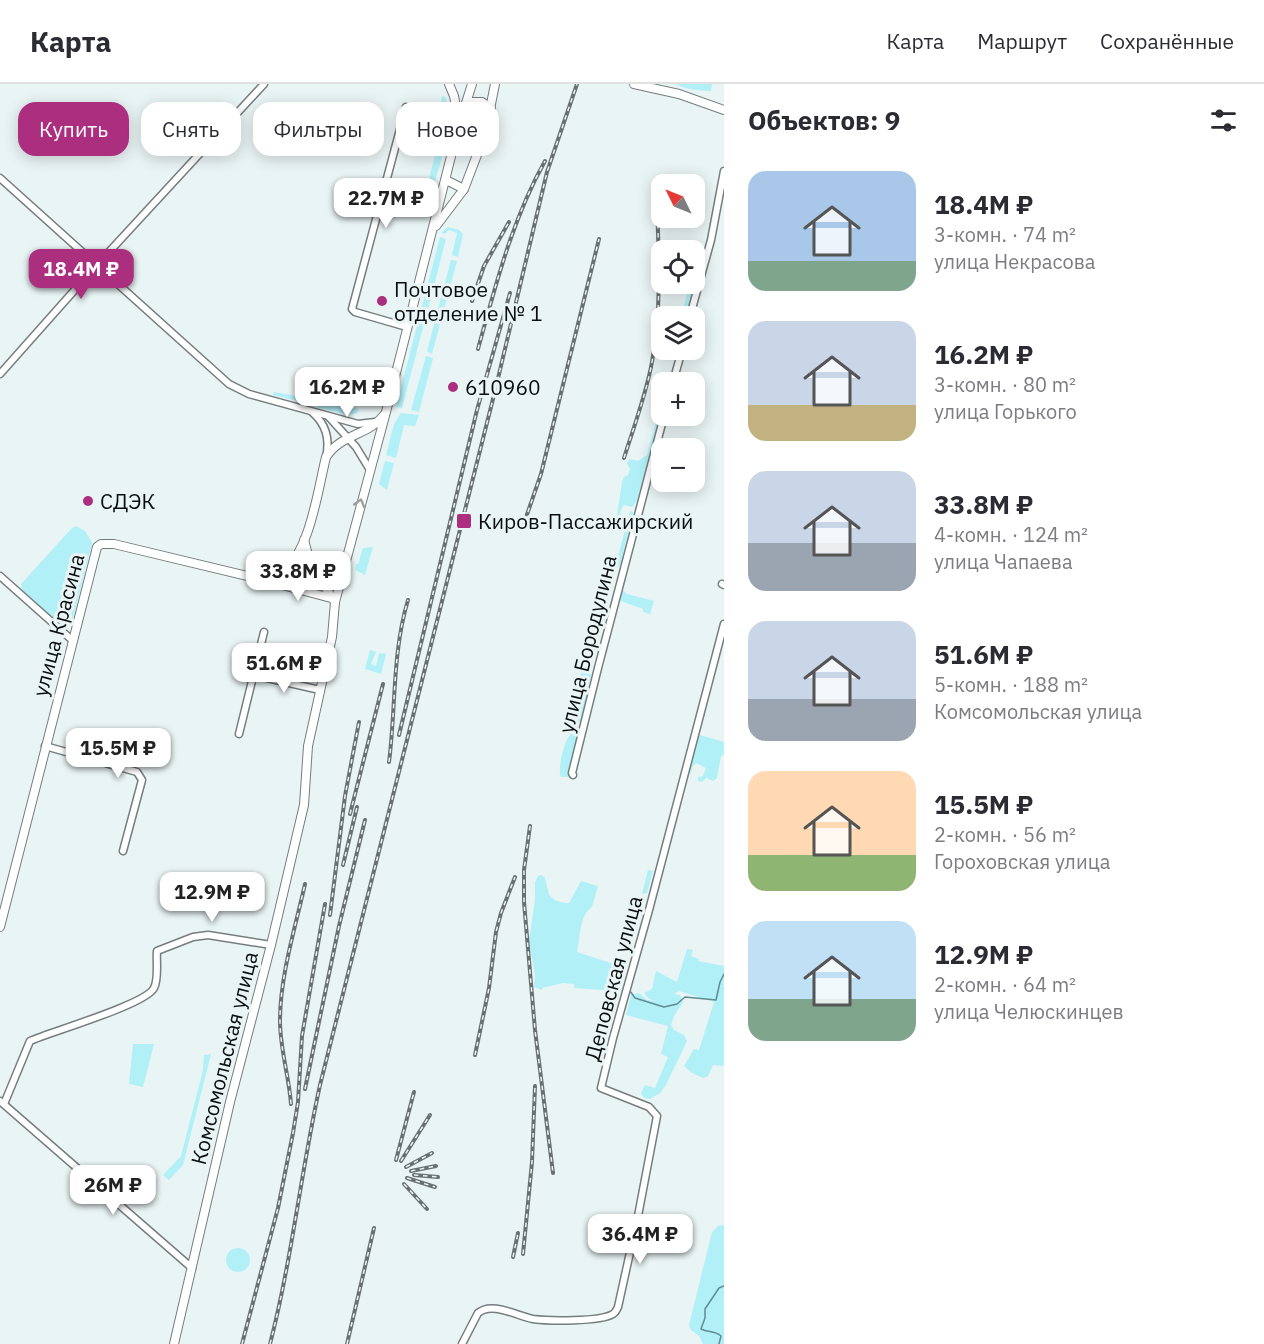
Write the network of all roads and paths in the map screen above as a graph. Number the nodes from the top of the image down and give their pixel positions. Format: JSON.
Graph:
{"nodes":[{"id":1,"x":264,"y":84,"type":"edge"},
{"id":2,"x":449,"y":84,"type":"edge"},
{"id":3,"x":472,"y":84,"type":"edge"},
{"id":4,"x":634,"y":84,"type":"edge"},
{"id":5,"x":494,"y":85,"type":"edge"},
{"id":6,"x":455,"y":102,"type":"edge"},
{"id":7,"x":467,"y":102,"type":"edge"},
{"id":8,"x":491,"y":102,"type":"edge"},
{"id":9,"x":724,"y":110,"type":"edge"},
{"id":10,"x":396,"y":144,"type":"edge"},
{"id":11,"x":452,"y":156,"type":"edge"},
{"id":12,"x":477,"y":156,"type":"edge"},
{"id":13,"x":724,"y":171,"type":"edge"},
{"id":14,"x":0,"y":178,"type":"edge"},
{"id":15,"x":446,"y":180,"type":"junction"},
{"id":16,"x":464,"y":189,"type":"junction"},
{"id":17,"x":433,"y":230,"type":"junction"},
{"id":18,"x":96,"y":266,"type":"junction"},
{"id":19,"x":693,"y":306,"type":"edge"},
{"id":20,"x":407,"y":327,"type":"junction"},
{"id":21,"x":0,"y":374,"type":"edge"},
{"id":22,"x":312,"y":412,"type":"junction"},
{"id":23,"x":385,"y":415,"type":"junction"},
{"id":24,"x":328,"y":416,"type":"junction"},
{"id":25,"x":661,"y":426,"type":"edge"},
{"id":26,"x":347,"y":437,"type":"junction"},
{"id":27,"x":326,"y":457,"type":"junction"},
{"id":28,"x":370,"y":470,"type":"junction"},
{"id":29,"x":304,"y":539,"type":"junction"},
{"id":30,"x":345,"y":560,"type":"junction"},
{"id":31,"x":0,"y":576,"type":"edge"},
{"id":32,"x":316,"y":576,"type":"junction"},
{"id":33,"x":253,"y":579,"type":"junction"},
{"id":34,"x":272,"y":582,"type":"junction"},
{"id":35,"x":333,"y":600,"type":"junction"},
{"id":36,"x":724,"y":624,"type":"edge"},
{"id":37,"x":264,"y":632,"type":"dead end"},
{"id":38,"x":72,"y":640,"type":"junction"},
{"id":39,"x":253,"y":675,"type":"junction"},
{"id":40,"x":320,"y":690,"type":"junction"},
{"id":41,"x":239,"y":734,"type":"dead end"},
{"id":42,"x":45,"y":746,"type":"junction"},
{"id":43,"x":573,"y":775,"type":"dead end"},
{"id":44,"x":123,"y":851,"type":"dead end"},
{"id":45,"x":0,"y":927,"type":"edge"},
{"id":46,"x":271,"y":945,"type":"junction"},
{"id":47,"x":2,"y":1103,"type":"edge"},
{"id":48,"x":192,"y":1268,"type":"junction"},
{"id":49,"x":174,"y":1344,"type":"edge"},
{"id":50,"x":462,"y":1344,"type":"edge"}],
"edges":[{"from":1,"to":18,"type":"street"},
{"from":2,"to":6,"type":"main road"},
{"from":3,"to":7,"type":"main road","name":"Комсомольская улица"},
{"from":4,"to":9,"type":"main road"},
{"from":5,"to":8,"type":"main road","name":"Комсомольская улица"},
{"from":10,"to":20,"type":"street"},
{"from":11,"to":15,"type":"main road","name":"Комсомольская улица"},
{"from":12,"to":16,"type":"main road","name":"Комсомольская улица"},
{"from":13,"to":19,"type":"street"},
{"from":14,"to":18,"type":"street"},
{"from":15,"to":16,"type":"main road"},
{"from":15,"to":17,"type":"main road","name":"Комсомольская улица"},
{"from":16,"to":17,"type":"main road","name":"Комсомольская улица"},
{"from":17,"to":20,"type":"main road","name":"Комсомольская улица"},
{"from":18,"to":21,"type":"street"},
{"from":18,"to":22,"type":"street"},
{"from":20,"to":23,"type":"main road","name":"Комсомольская улица"},
{"from":22,"to":24,"type":"street"},
{"from":22,"to":27,"type":"street"},
{"from":23,"to":24,"type":"street"},
{"from":23,"to":26,"type":"main road"},
{"from":23,"to":28,"type":"main road","name":"Комсомольская улица"},
{"from":24,"to":26,"type":"street"},
{"from":25,"to":43,"type":"street","name":"улица Бородулина"},
{"from":26,"to":27,"type":"main road"},
{"from":26,"to":28,"type":"street"},
{"from":27,"to":29,"type":"main road"},
{"from":30,"to":28,"type":"main road","name":"Комсомольская улица","one_way":true},
{"from":29,"to":32,"type":"main road"},
{"from":29,"to":33,"type":"main road"},
{"from":30,"to":32,"type":"main road"},
{"from":30,"to":35,"type":"main road","name":"Комсомольская улица"},
{"from":31,"to":38,"type":"street"},
{"from":32,"to":34,"type":"main road"},
{"from":32,"to":35,"type":"main road"},
{"from":33,"to":34,"type":"main road"},
{"from":33,"to":38,"type":"main road","name":"улица Красина"},
{"from":34,"to":35,"type":"main road"},
{"from":35,"to":40,"type":"main road","name":"Комсомольская улица"},
{"from":36,"to":50,"type":"street","name":"Деповская улица"},
{"from":37,"to":39,"type":"street"},
{"from":38,"to":42,"type":"main road","name":"улица Красина"},
{"from":39,"to":40,"type":"street"},
{"from":39,"to":41,"type":"street"},
{"from":40,"to":46,"type":"main road","name":"Комсомольская улица"},
{"from":42,"to":44,"type":"street"},
{"from":42,"to":45,"type":"main road","name":"улица Красина"},
{"from":46,"to":47,"type":"street"},
{"from":46,"to":48,"type":"main road","name":"Комсомольская улица"},
{"from":47,"to":48,"type":"street"},
{"from":48,"to":49,"type":"main road","name":"Комсомольская улица"}]}
